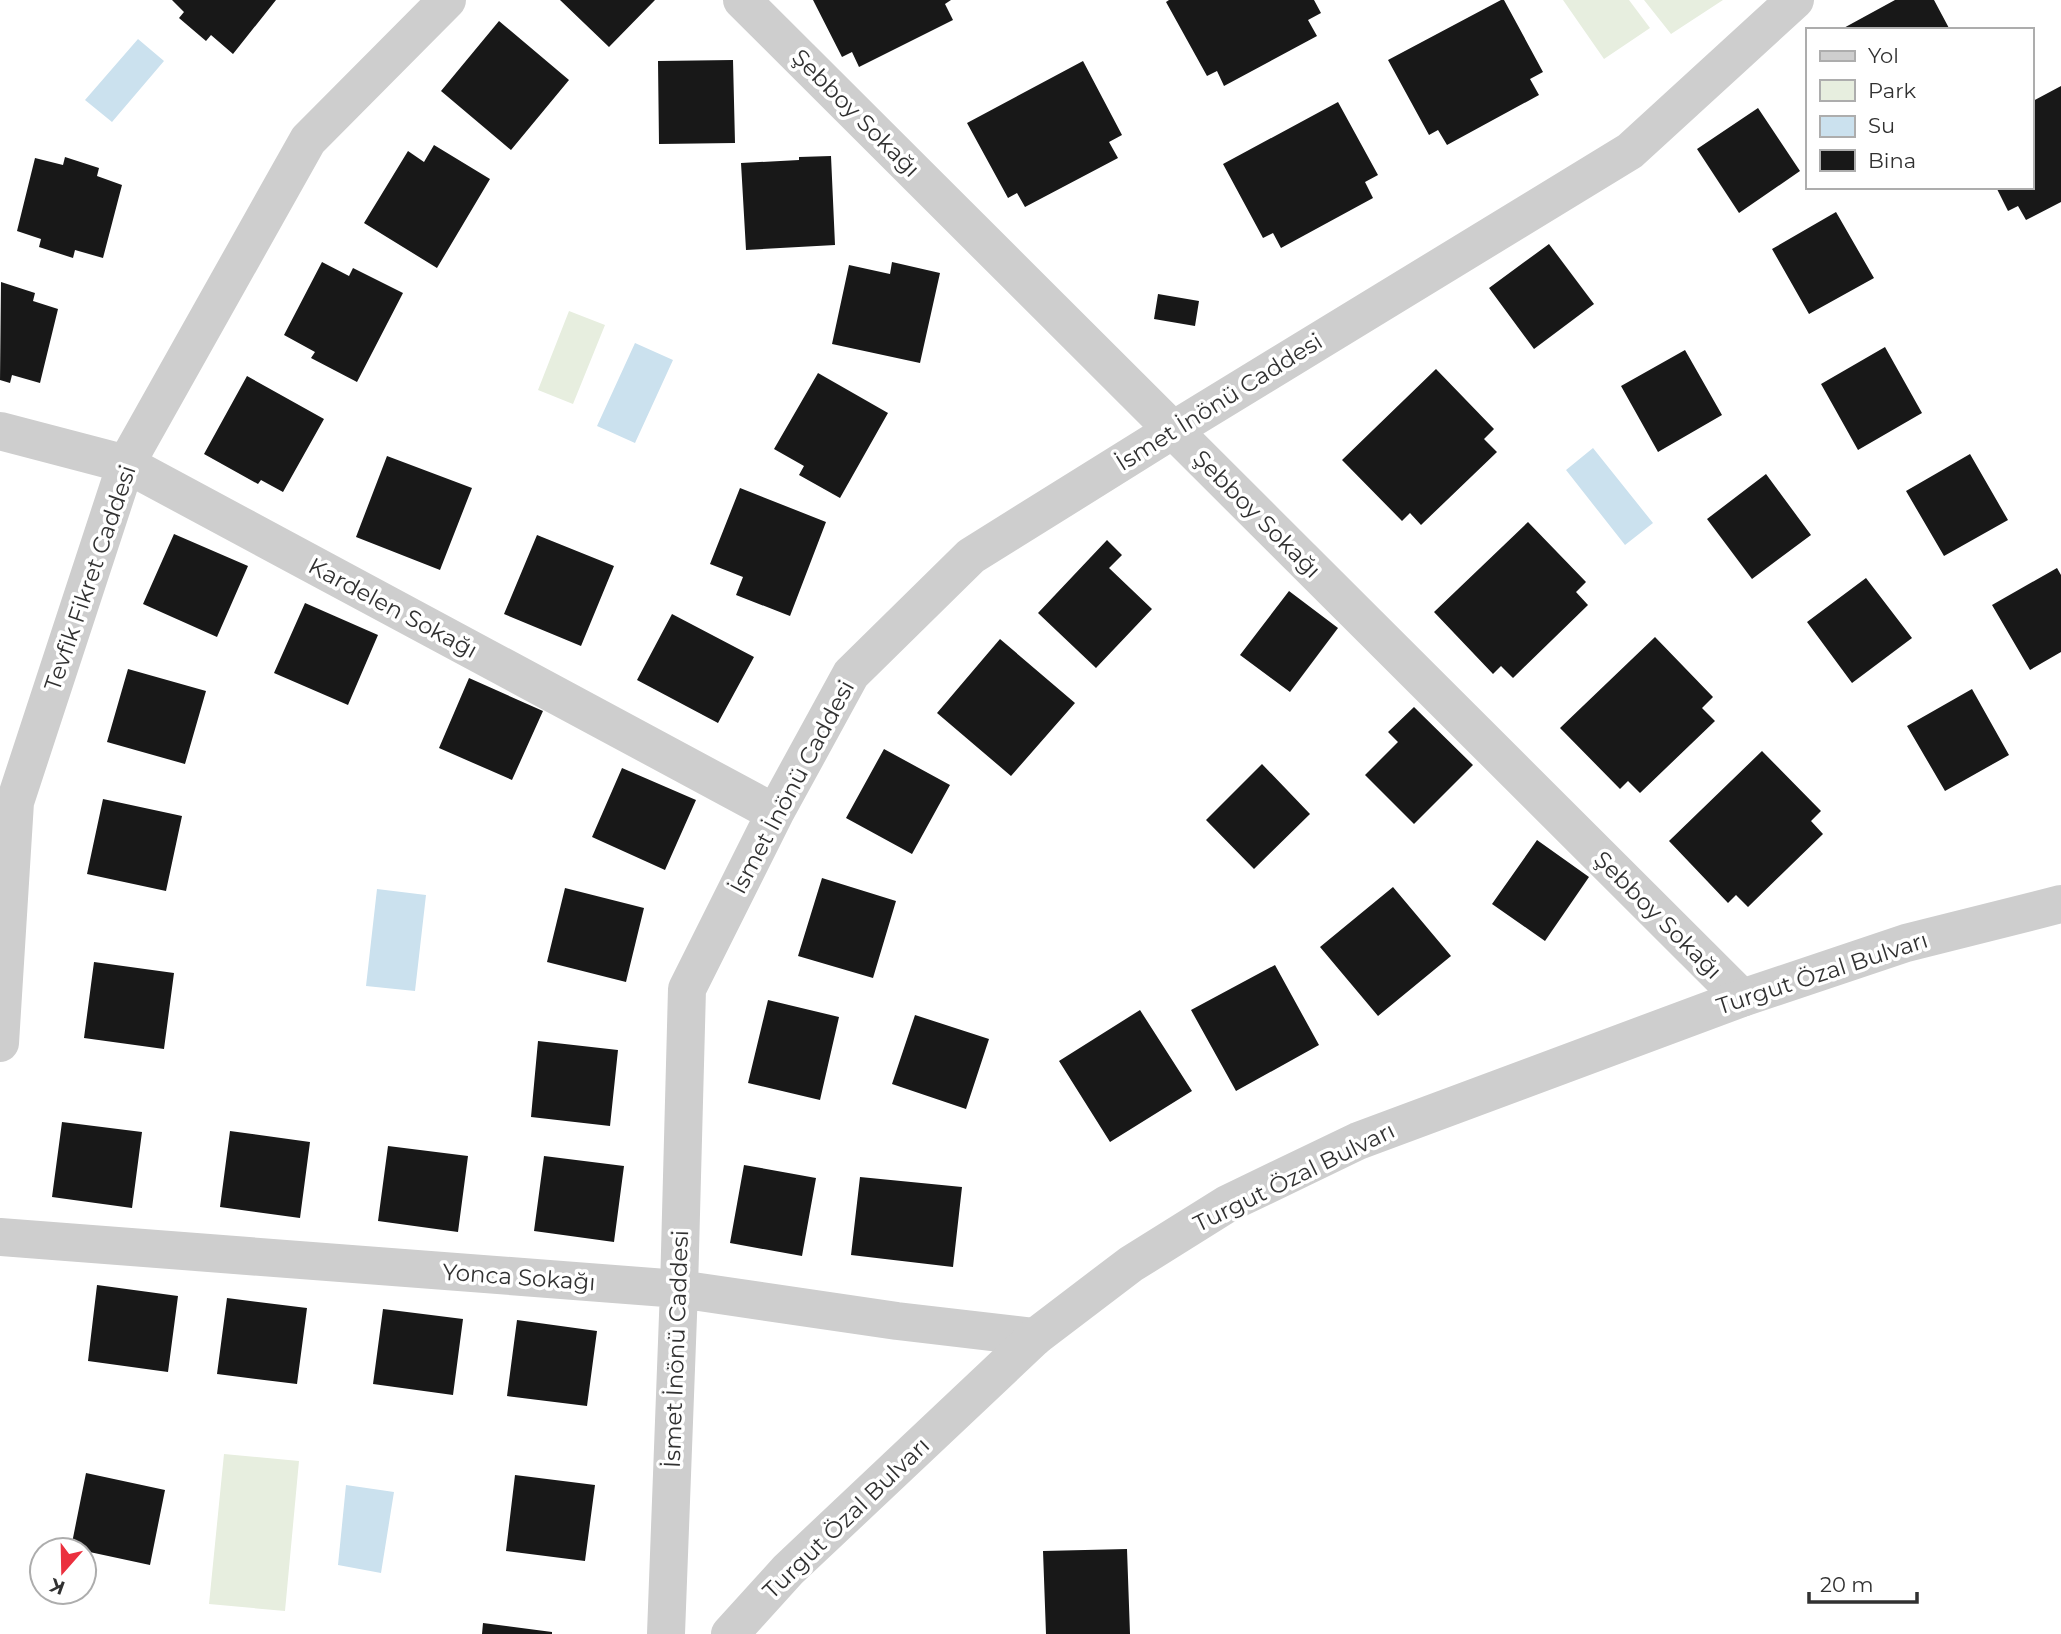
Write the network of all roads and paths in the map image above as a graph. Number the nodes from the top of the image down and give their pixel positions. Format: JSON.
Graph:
{"nodes":[{"id":1,"x":447,"y":0,"type":"edge"},
{"id":2,"x":742,"y":0,"type":"edge"},
{"id":3,"x":1795,"y":0,"type":"edge"},
{"id":4,"x":1173,"y":429,"type":"junction"},
{"id":5,"x":0,"y":431,"type":"edge"},
{"id":6,"x":126,"y":464,"type":"junction"},
{"id":7,"x":775,"y":813,"type":"junction"},
{"id":8,"x":2061,"y":904,"type":"edge"},
{"id":9,"x":1742,"y":999,"type":"junction"},
{"id":10,"x":0,"y":1044,"type":"edge"},
{"id":11,"x":0,"y":1237,"type":"edge"},
{"id":12,"x":679,"y":1289,"type":"junction"},
{"id":13,"x":1035,"y":1337,"type":"junction"},
{"id":14,"x":666,"y":1634,"type":"edge"},
{"id":15,"x":730,"y":1634,"type":"edge"}],
"edges":[{"from":1,"to":6,"type":"street","name":"Tevfik Fikret Caddesi"},
{"from":2,"to":4,"type":"street","name":"Şebboy Sokağı"},
{"from":3,"to":4,"type":"street","name":"İsmet İnönü Caddesi"},
{"from":4,"to":7,"type":"street","name":"İsmet İnönü Caddesi"},
{"from":4,"to":9,"type":"street","name":"Şebboy Sokağı"},
{"from":5,"to":6,"type":"street","name":"Kardelen Sokağı"},
{"from":6,"to":7,"type":"street","name":"Kardelen Sokağı"},
{"from":6,"to":10,"type":"street","name":"Tevfik Fikret Caddesi"},
{"from":7,"to":12,"type":"street","name":"İsmet İnönü Caddesi"},
{"from":8,"to":9,"type":"street","name":"Turgut Özal Bulvarı"},
{"from":9,"to":13,"type":"street","name":"Turgut Özal Bulvarı"},
{"from":11,"to":12,"type":"street","name":"Yonca Sokağı"},
{"from":12,"to":13,"type":"street","name":"Yonca Sokağı"},
{"from":12,"to":14,"type":"street","name":"İsmet İnönü Caddesi"},
{"from":13,"to":15,"type":"street","name":"Turgut Özal Bulvarı"}]}
